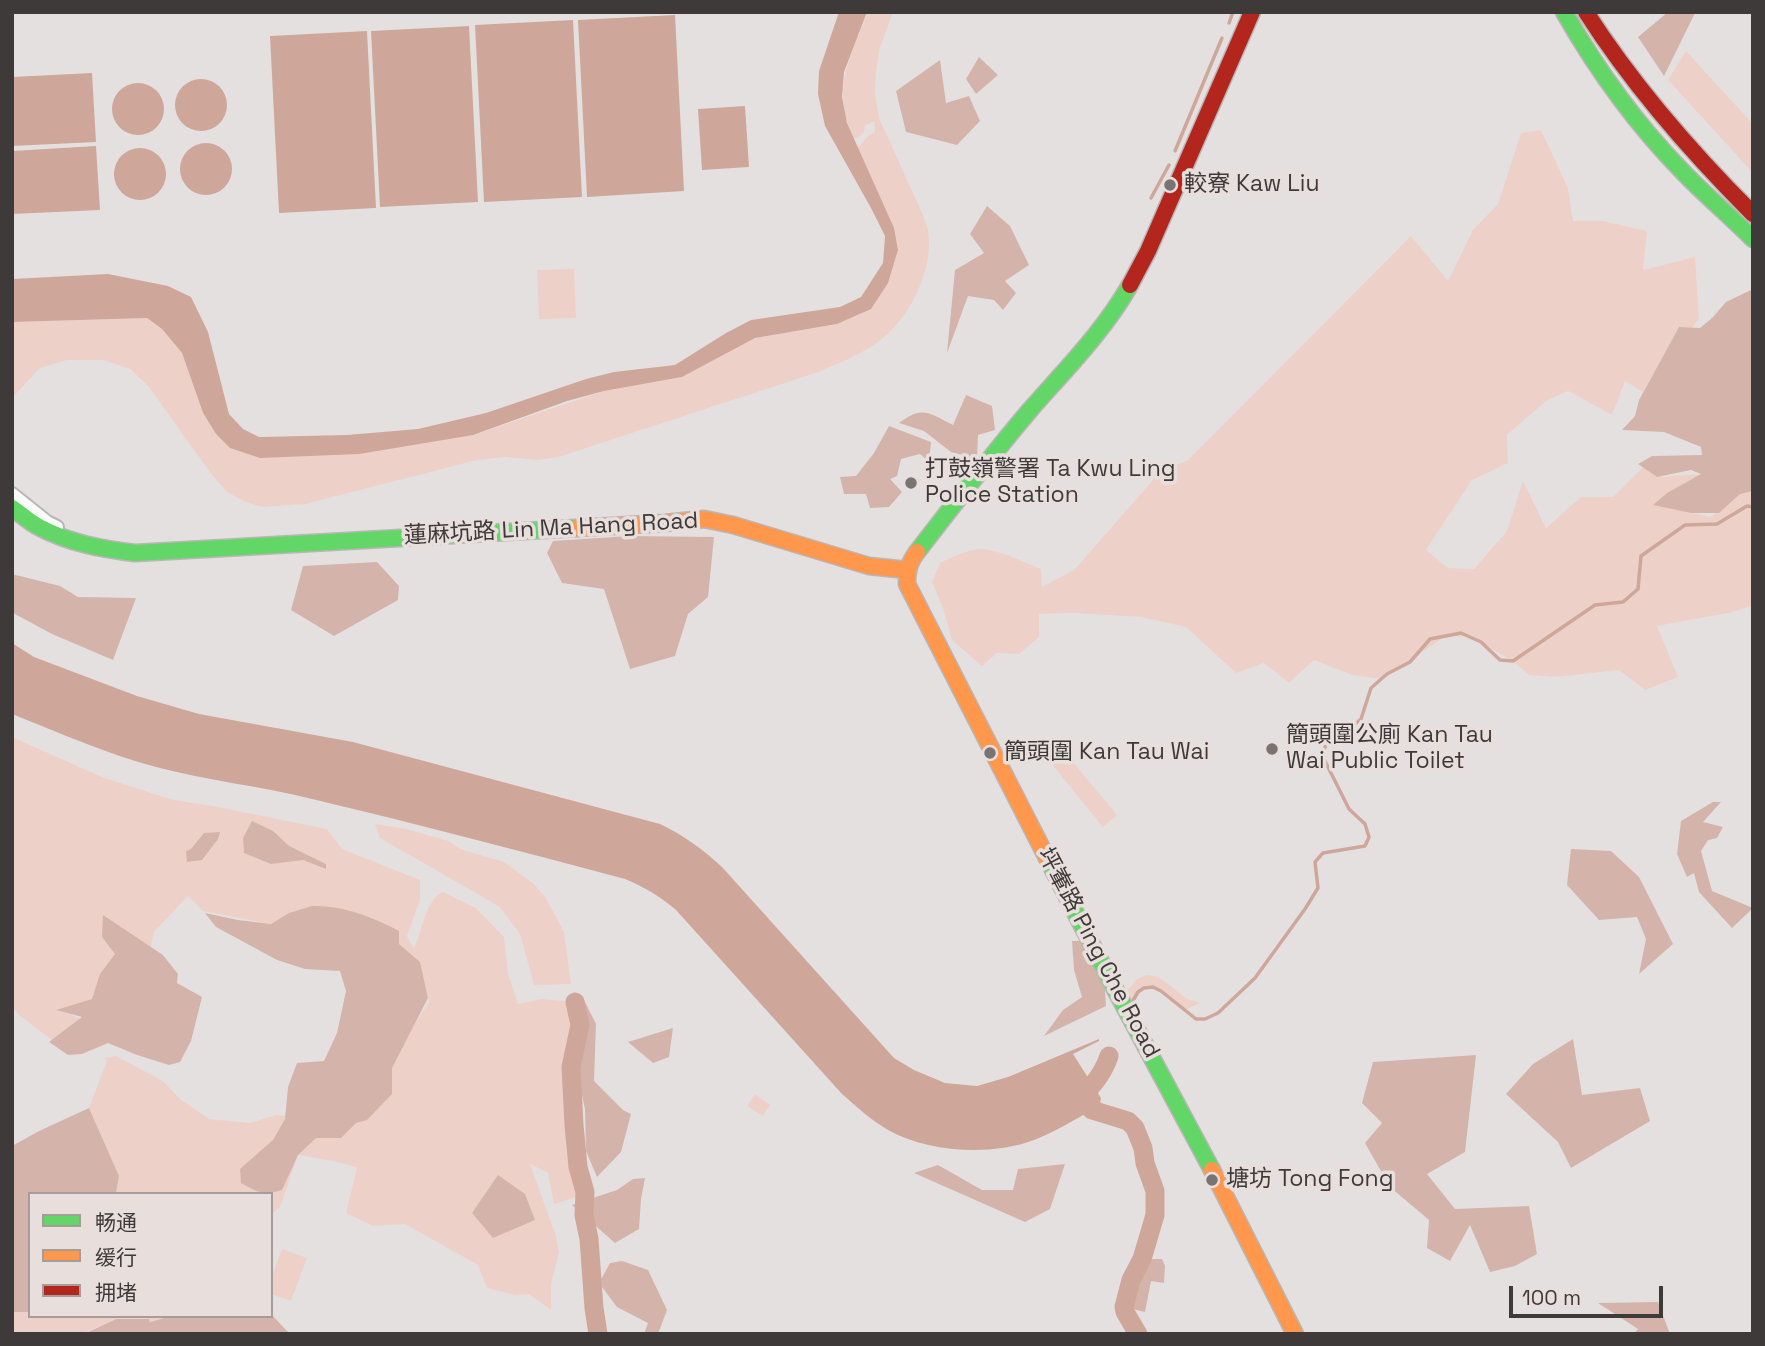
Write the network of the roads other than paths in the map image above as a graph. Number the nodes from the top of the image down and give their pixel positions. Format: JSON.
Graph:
{"nodes":[{"id":1,"x":1252,"y":12,"type":"edge"},
{"id":2,"x":1564,"y":12,"type":"edge"},
{"id":3,"x":1586,"y":12,"type":"edge"},
{"id":4,"x":1753,"y":214,"type":"edge"},
{"id":5,"x":1753,"y":239,"type":"edge"},
{"id":6,"x":12,"y":494,"type":"edge"},
{"id":7,"x":12,"y":508,"type":"edge"},
{"id":8,"x":74,"y":540,"type":"junction"},
{"id":9,"x":907,"y":570,"type":"junction"},
{"id":10,"x":1295,"y":1334,"type":"edge"}],
"edges":[{"from":1,"to":9,"type":"main road"},
{"from":2,"to":5,"type":"main road"},
{"from":3,"to":4,"type":"main road"},
{"from":6,"to":8,"type":"street","name":"蓮麻坑路 Lin Ma Hang Road"},
{"from":7,"to":8,"type":"main road","name":"蓮麻坑路 Lin Ma Hang Road"},
{"from":8,"to":9,"type":"main road","name":"蓮麻坑路 Lin Ma Hang Road"},
{"from":9,"to":10,"type":"main road","name":"坪輋路 Ping Che Road"}]}
